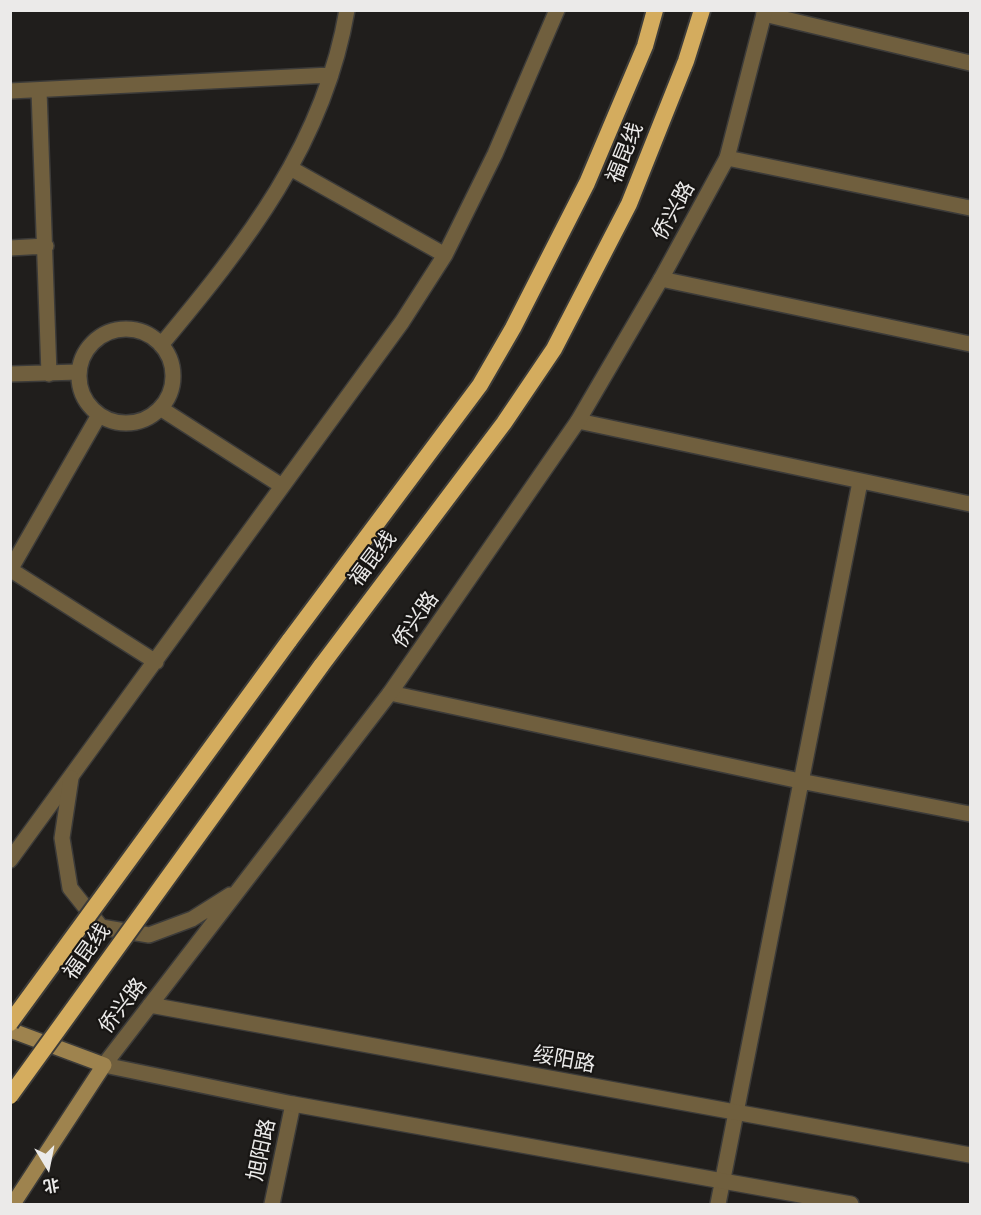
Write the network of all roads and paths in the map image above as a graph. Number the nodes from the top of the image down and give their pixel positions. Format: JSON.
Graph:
{"nodes":[{"id":1,"x":347,"y":10,"type":"edge"},
{"id":2,"x":556,"y":10,"type":"edge"},
{"id":3,"x":655,"y":10,"type":"edge"},
{"id":4,"x":702,"y":10,"type":"edge"},
{"id":5,"x":764,"y":12,"type":"edge"},
{"id":6,"x":970,"y":63,"type":"edge"},
{"id":7,"x":331,"y":75,"type":"junction"},
{"id":8,"x":39,"y":90,"type":"junction"},
{"id":9,"x":10,"y":91,"type":"edge"},
{"id":10,"x":727,"y":158,"type":"junction"},
{"id":11,"x":292,"y":169,"type":"junction"},
{"id":12,"x":970,"y":208,"type":"edge"},
{"id":13,"x":46,"y":246,"type":"junction"},
{"id":14,"x":10,"y":248,"type":"edge"},
{"id":15,"x":445,"y":255,"type":"junction"},
{"id":16,"x":661,"y":279,"type":"junction"},
{"id":17,"x":970,"y":344,"type":"edge"},
{"id":18,"x":161,"y":345,"type":"junction"},
{"id":19,"x":79,"y":372,"type":"junction"},
{"id":20,"x":10,"y":374,"type":"edge"},
{"id":21,"x":49,"y":374,"type":"junction"},
{"id":22,"x":160,"y":408,"type":"junction"},
{"id":23,"x":99,"y":415,"type":"junction"},
{"id":24,"x":578,"y":421,"type":"junction"},
{"id":25,"x":860,"y":482,"type":"junction"},
{"id":26,"x":282,"y":486,"type":"junction"},
{"id":27,"x":970,"y":504,"type":"edge"},
{"id":28,"x":11,"y":570,"type":"edge"},
{"id":29,"x":156,"y":662,"type":"junction"},
{"id":30,"x":390,"y":693,"type":"junction"},
{"id":31,"x":71,"y":778,"type":"junction"},
{"id":32,"x":800,"y":781,"type":"junction"},
{"id":33,"x":970,"y":814,"type":"edge"},
{"id":34,"x":10,"y":860,"type":"edge"},
{"id":35,"x":239,"y":889,"type":"junction"},
{"id":36,"x":150,"y":1005,"type":"junction"},
{"id":37,"x":10,"y":1023,"type":"edge"},
{"id":38,"x":10,"y":1029,"type":"edge"},
{"id":39,"x":104,"y":1065,"type":"junction"},
{"id":40,"x":10,"y":1096,"type":"edge"},
{"id":41,"x":293,"y":1104,"type":"junction"},
{"id":42,"x":736,"y":1112,"type":"junction"},
{"id":43,"x":970,"y":1155,"type":"edge"},
{"id":44,"x":723,"y":1183,"type":"junction"},
{"id":45,"x":12,"y":1204,"type":"edge"},
{"id":46,"x":272,"y":1204,"type":"edge"},
{"id":47,"x":718,"y":1204,"type":"edge"},
{"id":48,"x":851,"y":1204,"type":"edge"}],
"edges":[{"from":1,"to":7,"type":"street"},
{"from":2,"to":15,"type":"street"},
{"from":3,"to":37,"type":"highway","name":"福昆线","bridge":true},
{"from":4,"to":40,"type":"highway","name":"福昆线","bridge":true},
{"from":5,"to":6,"type":"street"},
{"from":5,"to":10,"type":"street","name":"侨兴路"},
{"from":7,"to":8,"type":"street"},
{"from":7,"to":11,"type":"street"},
{"from":8,"to":9,"type":"street"},
{"from":8,"to":13,"type":"street"},
{"from":10,"to":12,"type":"street"},
{"from":10,"to":16,"type":"street","name":"侨兴路"},
{"from":11,"to":15,"type":"street"},
{"from":11,"to":18,"type":"street"},
{"from":13,"to":14,"type":"street"},
{"from":13,"to":21,"type":"street"},
{"from":15,"to":26,"type":"street"},
{"from":16,"to":17,"type":"street"},
{"from":16,"to":24,"type":"street","name":"侨兴路"},
{"from":18,"to":19,"type":"street"},
{"from":18,"to":22,"type":"street"},
{"from":19,"to":21,"type":"street"},
{"from":19,"to":23,"type":"street"},
{"from":20,"to":21,"type":"street"},
{"from":22,"to":23,"type":"street"},
{"from":22,"to":26,"type":"street"},
{"from":23,"to":28,"type":"street"},
{"from":24,"to":25,"type":"street"},
{"from":24,"to":30,"type":"street","name":"侨兴路"},
{"from":25,"to":27,"type":"street"},
{"from":25,"to":32,"type":"street"},
{"from":26,"to":29,"type":"street"},
{"from":28,"to":29,"type":"street"},
{"from":29,"to":31,"type":"street"},
{"from":30,"to":32,"type":"street"},
{"from":30,"to":35,"type":"street","name":"侨兴路"},
{"from":31,"to":34,"type":"street"},
{"from":31,"to":35,"type":"street"},
{"from":32,"to":33,"type":"street"},
{"from":32,"to":42,"type":"street"},
{"from":35,"to":36,"type":"street","name":"侨兴路"},
{"from":36,"to":39,"type":"street","name":"侨兴路"},
{"from":36,"to":42,"type":"street","name":"绥阳路"},
{"from":38,"to":39,"type":"main road"},
{"from":39,"to":41,"type":"street"},
{"from":39,"to":45,"type":"main road","name":"侨兴路"},
{"from":41,"to":44,"type":"street"},
{"from":41,"to":46,"type":"street","name":"旭阳路"},
{"from":42,"to":43,"type":"street","name":"绥阳路"},
{"from":42,"to":44,"type":"street"},
{"from":44,"to":47,"type":"street"},
{"from":44,"to":48,"type":"street"}]}
